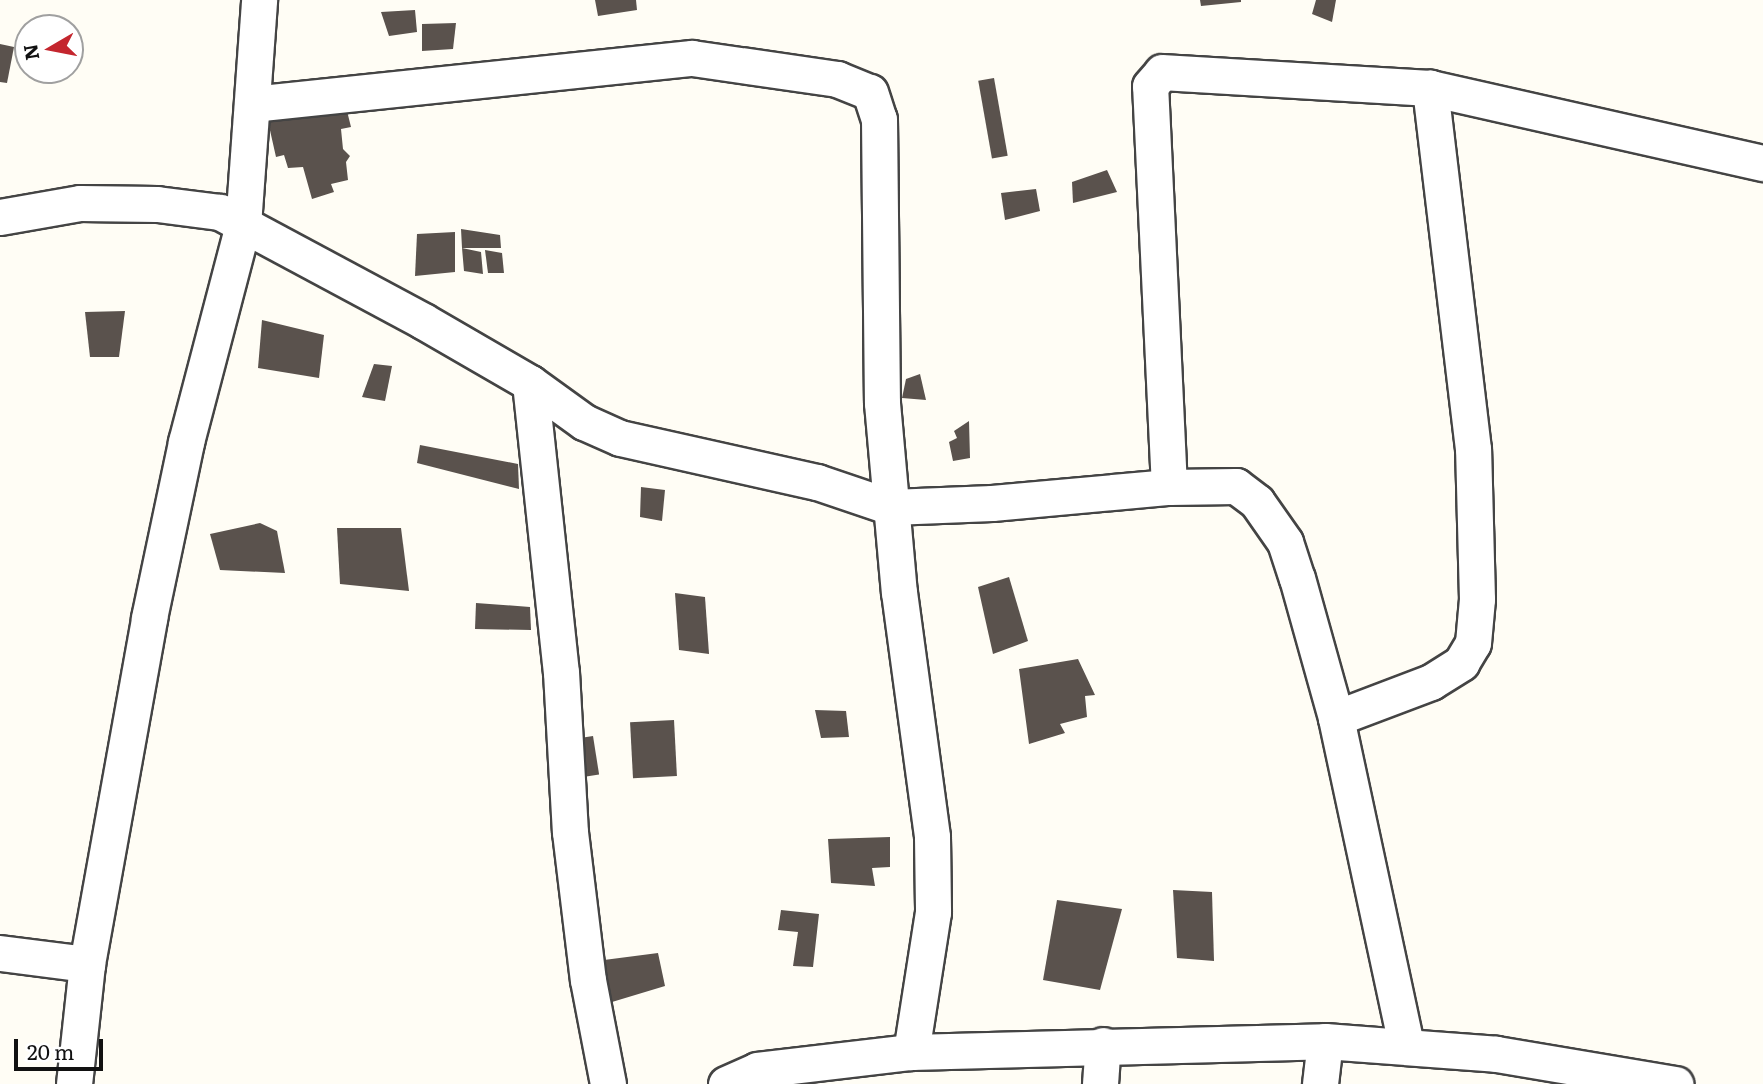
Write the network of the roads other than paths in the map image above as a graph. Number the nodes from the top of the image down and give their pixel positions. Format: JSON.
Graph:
{"nodes":[{"id":1,"x":259,"y":0,"type":"edge"},
{"id":2,"x":1430,"y":88,"type":"junction"},
{"id":3,"x":252,"y":104,"type":"junction"},
{"id":4,"x":1763,"y":163,"type":"edge"},
{"id":5,"x":0,"y":217,"type":"edge"},
{"id":6,"x":243,"y":225,"type":"junction"},
{"id":7,"x":530,"y":383,"type":"junction"},
{"id":8,"x":1169,"y":486,"type":"junction"},
{"id":9,"x":891,"y":507,"type":"junction"},
{"id":10,"x":1336,"y":718,"type":"junction"},
{"id":11,"x":0,"y":953,"type":"edge"},
{"id":12,"x":87,"y":964,"type":"junction"},
{"id":13,"x":1325,"y":1041,"type":"junction"},
{"id":14,"x":1103,"y":1045,"type":"junction"},
{"id":15,"x":1406,"y":1045,"type":"junction"},
{"id":16,"x":911,"y":1052,"type":"junction"},
{"id":17,"x":1671,"y":1083,"type":"edge"},
{"id":18,"x":74,"y":1084,"type":"edge"},
{"id":19,"x":608,"y":1084,"type":"edge"},
{"id":20,"x":726,"y":1084,"type":"edge"},
{"id":21,"x":1100,"y":1084,"type":"edge"},
{"id":22,"x":1320,"y":1084,"type":"edge"}],
"edges":[{"from":1,"to":3,"type":"street"},
{"from":2,"to":4,"type":"street"},
{"from":2,"to":8,"type":"street"},
{"from":2,"to":10,"type":"street"},
{"from":3,"to":6,"type":"street"},
{"from":3,"to":9,"type":"street"},
{"from":5,"to":6,"type":"street"},
{"from":6,"to":7,"type":"street"},
{"from":6,"to":12,"type":"street"},
{"from":7,"to":9,"type":"street"},
{"from":7,"to":19,"type":"street"},
{"from":8,"to":9,"type":"street"},
{"from":8,"to":10,"type":"street"},
{"from":9,"to":16,"type":"street"},
{"from":10,"to":15,"type":"street"},
{"from":11,"to":12,"type":"street"},
{"from":12,"to":18,"type":"street"},
{"from":13,"to":14,"type":"street"},
{"from":13,"to":15,"type":"street"},
{"from":13,"to":22,"type":"street"},
{"from":14,"to":16,"type":"street"},
{"from":14,"to":21,"type":"street"},
{"from":15,"to":17,"type":"street"},
{"from":16,"to":20,"type":"street"}]}
